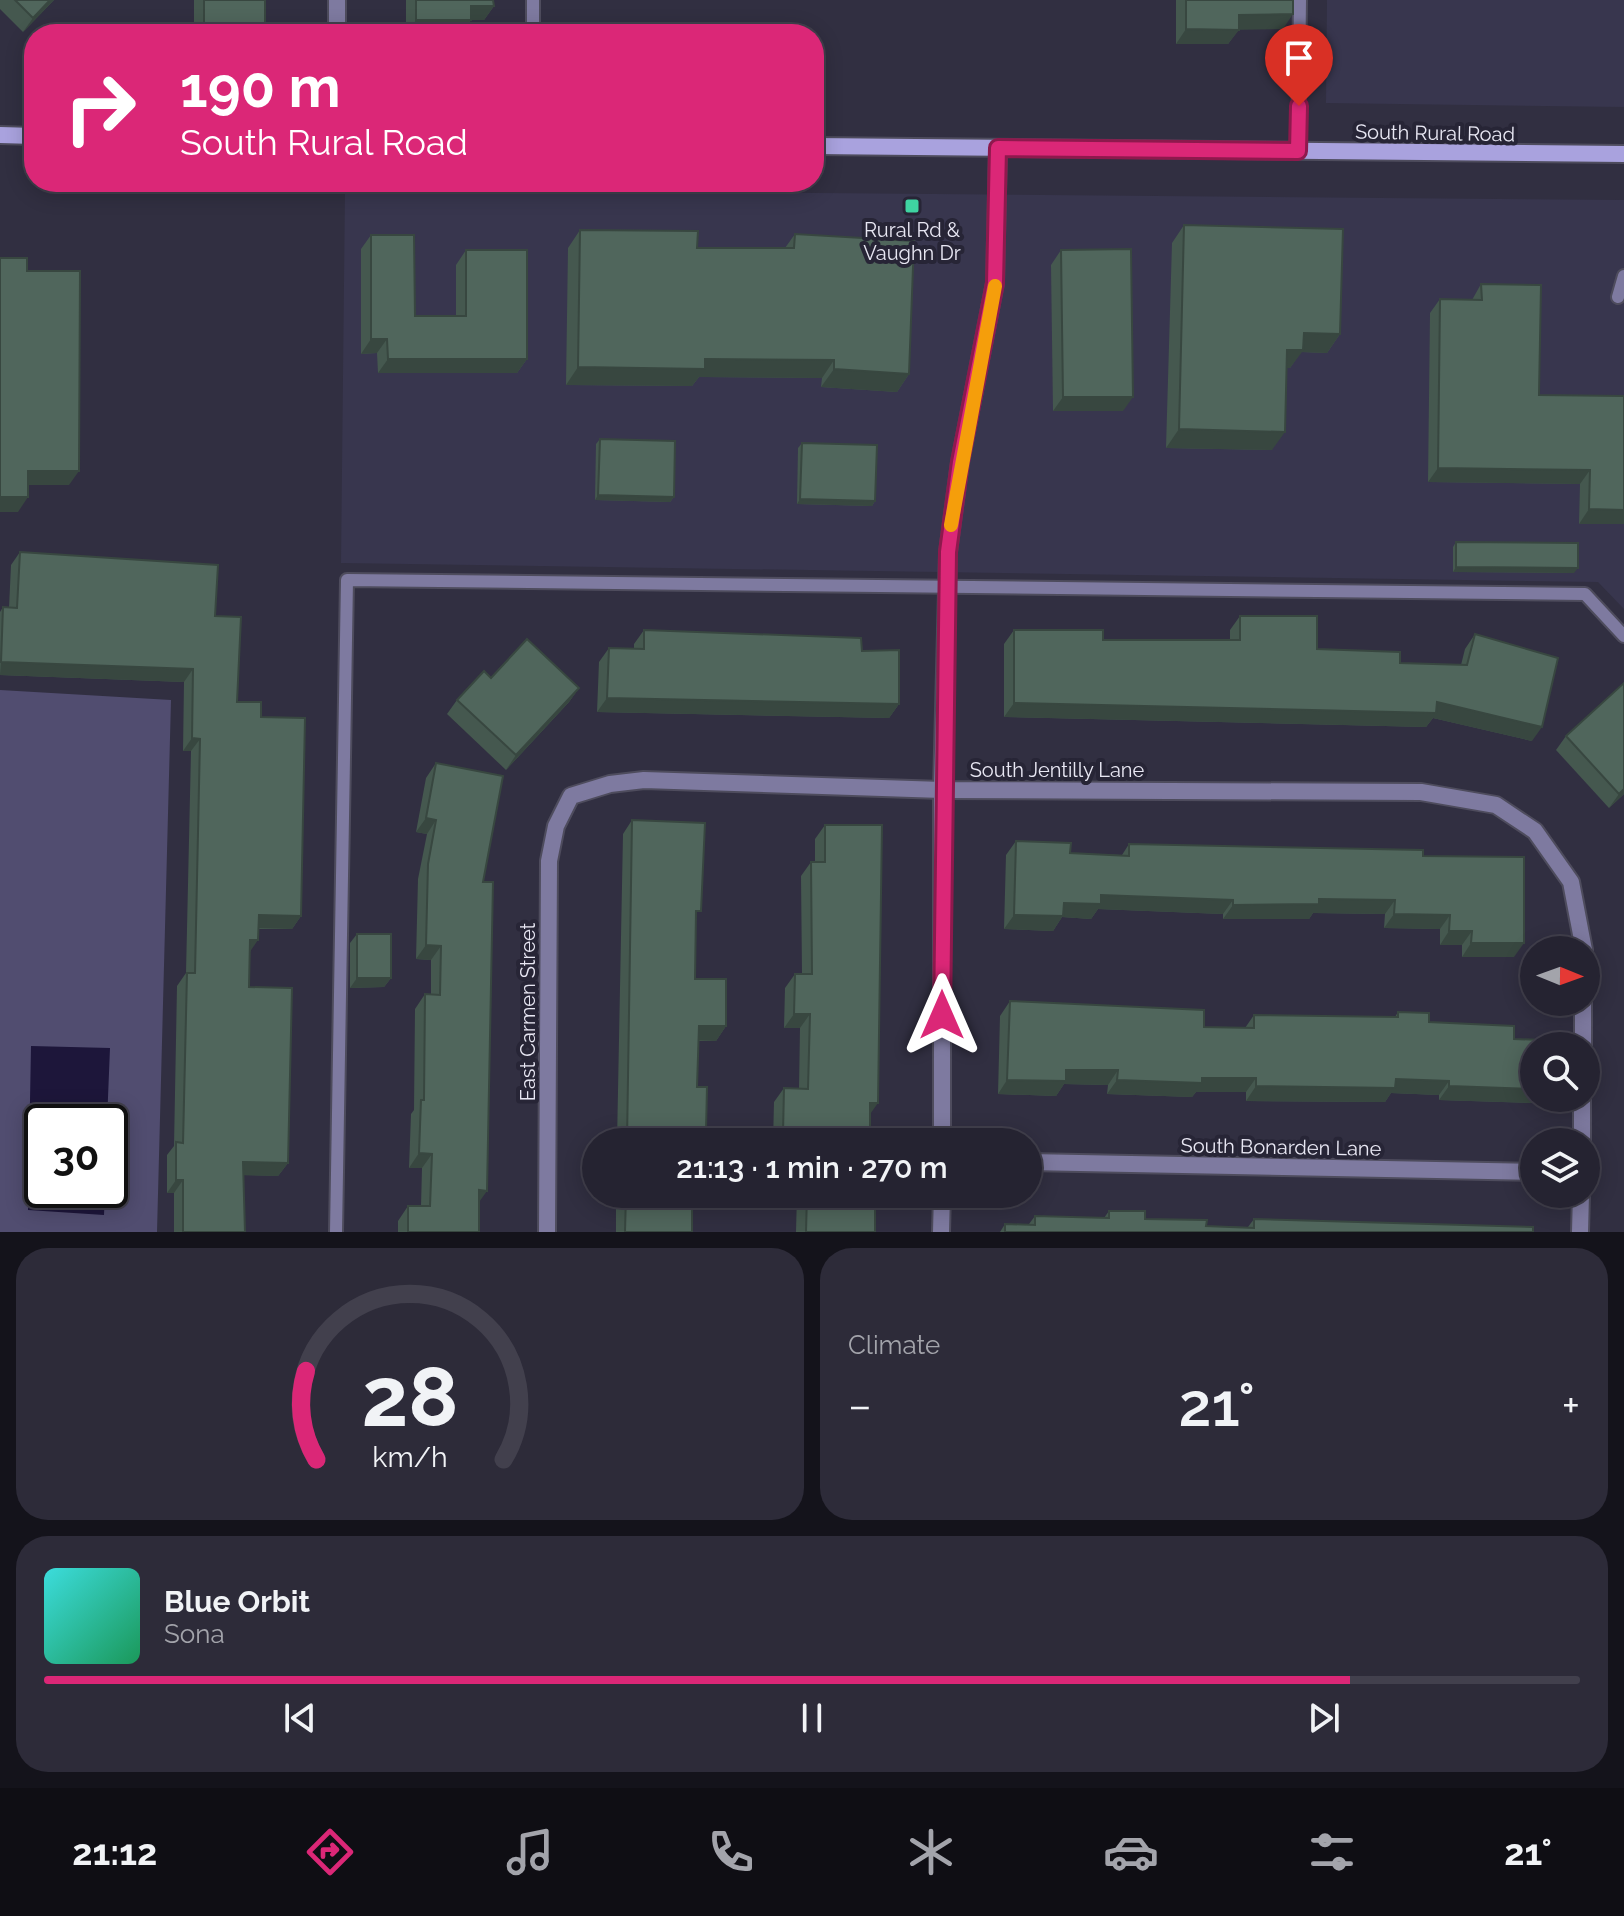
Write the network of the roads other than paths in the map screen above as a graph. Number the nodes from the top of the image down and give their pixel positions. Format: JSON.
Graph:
{"nodes":[{"id":1,"x":337,"y":0,"type":"edge"},
{"id":2,"x":533,"y":0,"type":"edge"},
{"id":3,"x":1300,"y":0,"type":"edge"},
{"id":4,"x":337,"y":24,"type":"edge"},
{"id":5,"x":533,"y":24,"type":"edge"},
{"id":6,"x":0,"y":135,"type":"edge"},
{"id":7,"x":24,"y":136,"type":"edge"},
{"id":8,"x":824,"y":146,"type":"edge"},
{"id":9,"x":998,"y":148,"type":"junction"},
{"id":10,"x":1298,"y":151,"type":"junction"},
{"id":11,"x":1624,"y":154,"type":"edge"},
{"id":12,"x":1624,"y":276,"type":"edge"},
{"id":13,"x":1618,"y":297,"type":"dead end"},
{"id":14,"x":947,"y":588,"type":"junction"},
{"id":15,"x":1624,"y":636,"type":"edge"},
{"id":16,"x":942,"y":790,"type":"junction"},
{"id":17,"x":571,"y":796,"type":"joint"},
{"id":18,"x":1581,"y":936,"type":"edge"},
{"id":19,"x":942,"y":1128,"type":"edge"},
{"id":20,"x":1042,"y":1162,"type":"edge"},
{"id":21,"x":1520,"y":1172,"type":"edge"},
{"id":22,"x":942,"y":1208,"type":"edge"},
{"id":23,"x":1581,"y":1208,"type":"edge"},
{"id":24,"x":336,"y":1232,"type":"edge"},
{"id":25,"x":547,"y":1232,"type":"edge"},
{"id":26,"x":941,"y":1232,"type":"edge"},
{"id":27,"x":1580,"y":1232,"type":"edge"}],
"edges":[{"from":1,"to":4,"type":"street"},
{"from":2,"to":5,"type":"lane"},
{"from":3,"to":10,"type":"lane"},
{"from":6,"to":7,"type":"main road"},
{"from":8,"to":9,"type":"main road","name":"South Rural Road"},
{"from":9,"to":10,"type":"main road","name":"South Rural Road"},
{"from":9,"to":14,"type":"street"},
{"from":10,"to":11,"type":"main road","name":"South Rural Road"},
{"from":12,"to":13,"type":"lane"},
{"from":14,"to":15,"type":"lane"},
{"from":14,"to":16,"type":"street"},
{"from":14,"to":24,"type":"lane"},
{"from":16,"to":17,"type":"street","name":"South Jentilly Lane"},
{"from":16,"to":18,"type":"street","name":"South Jentilly Lane"},
{"from":16,"to":19,"type":"street"},
{"from":17,"to":25,"type":"street","name":"East Carmen Street"},
{"from":20,"to":21,"type":"street","name":"South Bonarden Lane"},
{"from":22,"to":26,"type":"street"},
{"from":23,"to":27,"type":"street"}]}
